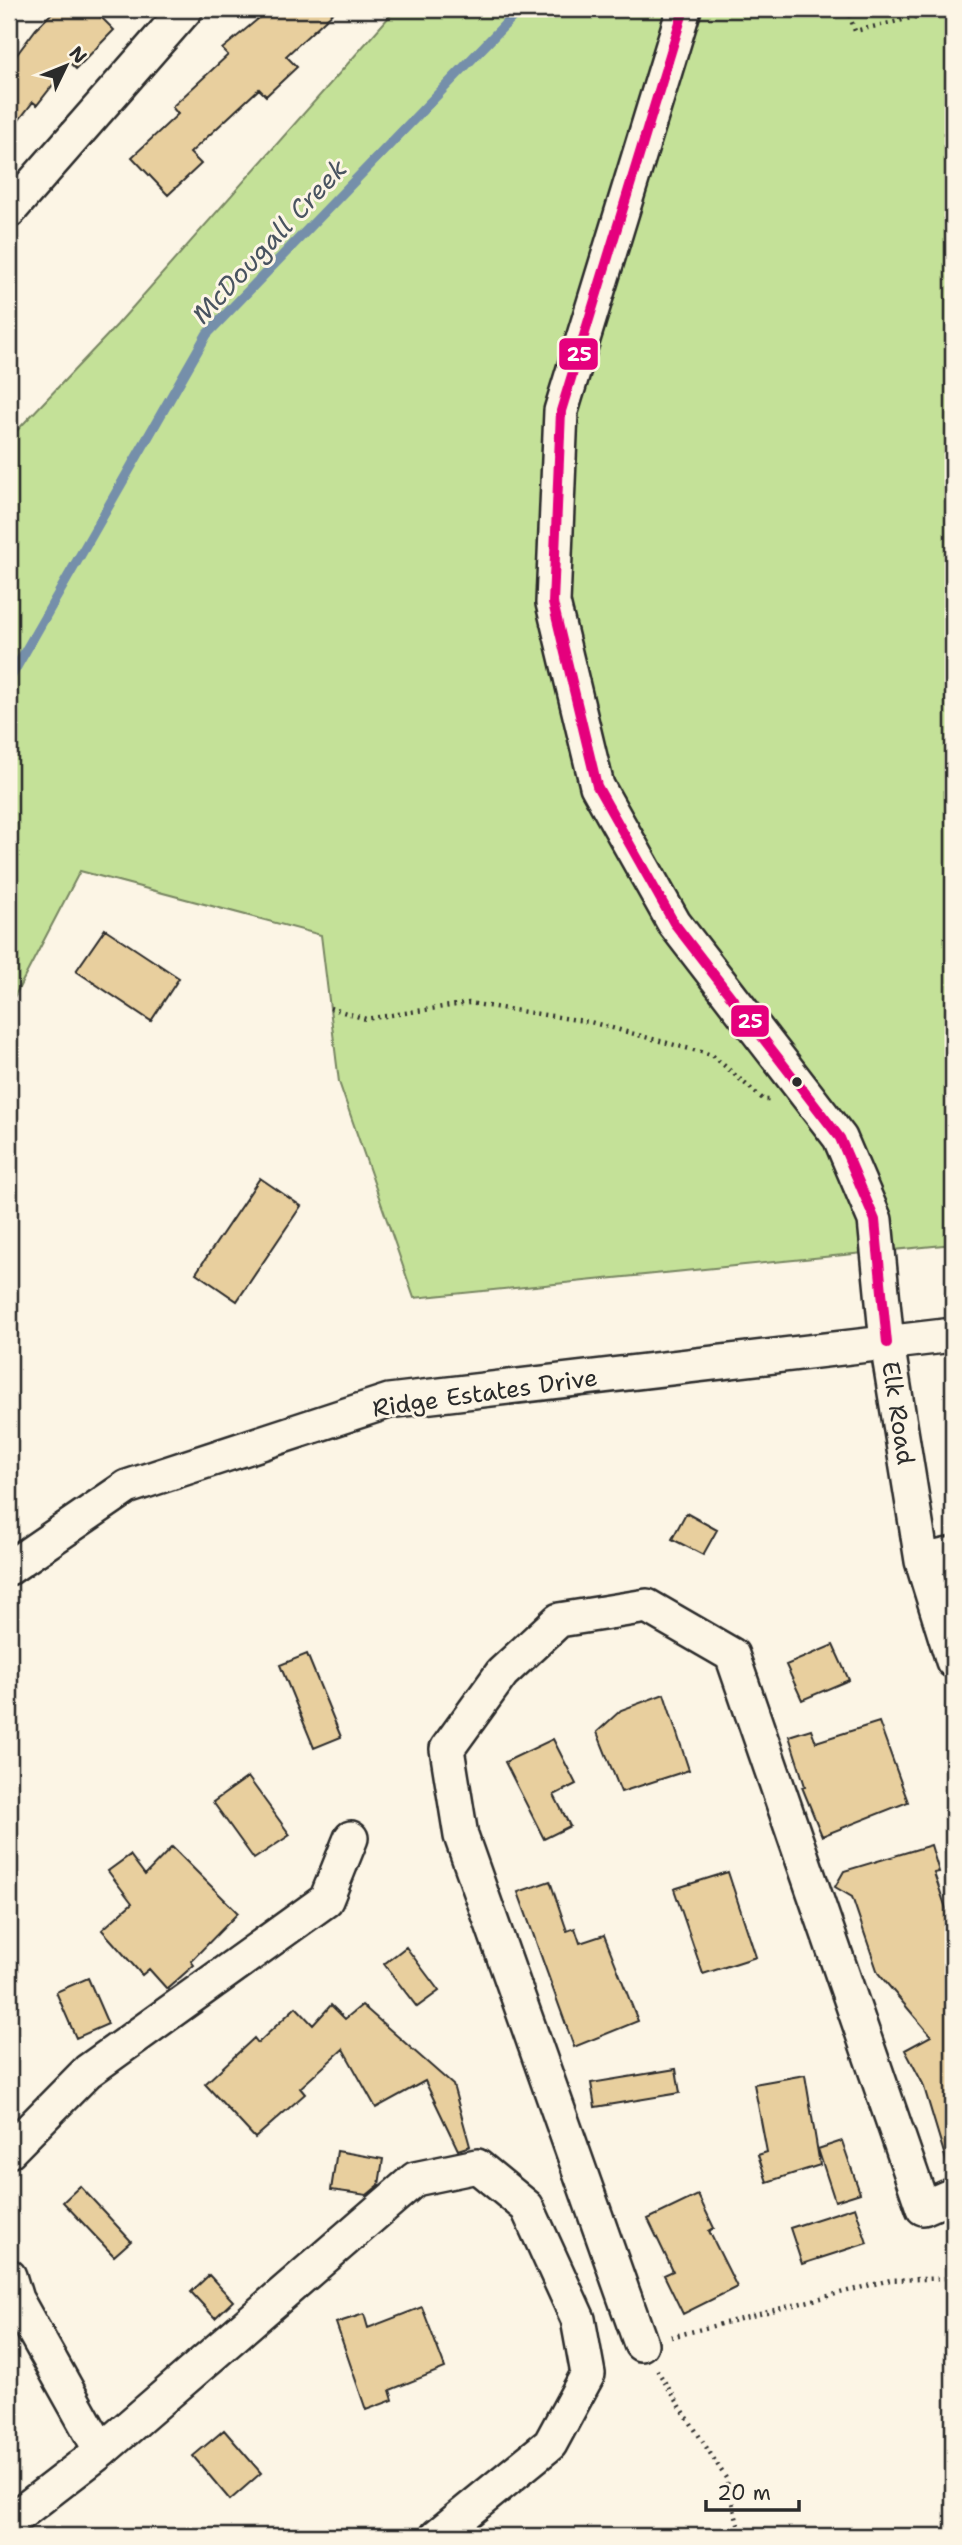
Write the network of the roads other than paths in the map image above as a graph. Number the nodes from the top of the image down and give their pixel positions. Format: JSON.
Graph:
{"nodes":[{"id":1,"x":186,"y":9,"type":"edge"},
{"id":2,"x":684,"y":9,"type":"edge"},
{"id":3,"x":9,"y":211,"type":"edge"},
{"id":4,"x":953,"y":1335,"type":"edge"},
{"id":5,"x":887,"y":1343,"type":"junction"},
{"id":6,"x":953,"y":1554,"type":"edge"},
{"id":7,"x":922,"y":1562,"type":"junction"},
{"id":8,"x":9,"y":1568,"type":"edge"},
{"id":9,"x":953,"y":1661,"type":"edge"},
{"id":10,"x":351,"y":1838,"type":"dead end"},
{"id":11,"x":9,"y":2151,"type":"edge"},
{"id":12,"x":953,"y":2195,"type":"edge"},
{"id":13,"x":9,"y":2276,"type":"edge"},
{"id":14,"x":641,"y":2344,"type":"road end"},
{"id":15,"x":101,"y":2451,"type":"junction"},
{"id":16,"x":9,"y":2522,"type":"edge"},
{"id":17,"x":438,"y":2536,"type":"edge"}],
"edges":[{"from":1,"to":3,"type":"street"},
{"from":2,"to":5,"type":"street","name":"Elk Road"},
{"from":4,"to":5,"type":"street","name":"Ridge Estates Drive"},
{"from":5,"to":7,"type":"street","name":"Elk Road"},
{"from":5,"to":8,"type":"street","name":"Ridge Estates Drive"},
{"from":6,"to":7,"type":"street"},
{"from":7,"to":9,"type":"street","name":"Elk Road"},
{"from":10,"to":11,"type":"street"},
{"from":12,"to":14,"type":"street"},
{"from":13,"to":15,"type":"street"},
{"from":15,"to":16,"type":"street"},
{"from":15,"to":17,"type":"street"}]}
